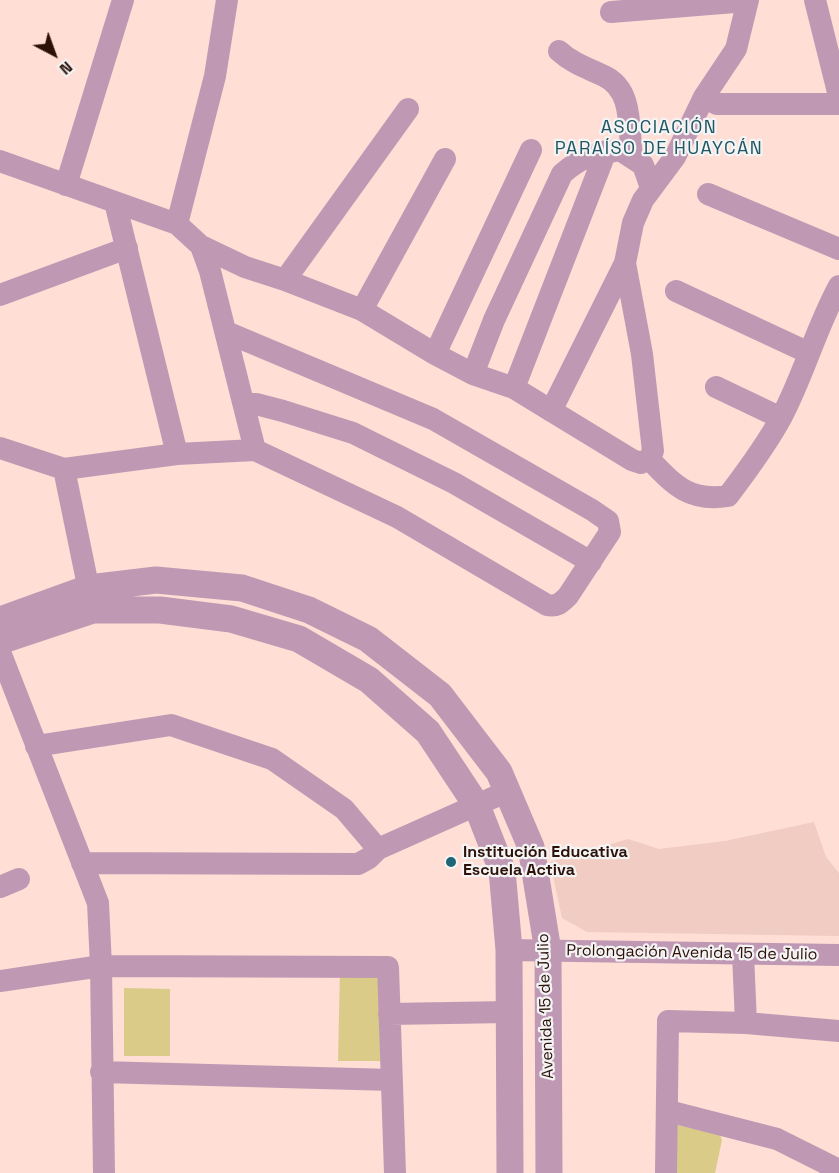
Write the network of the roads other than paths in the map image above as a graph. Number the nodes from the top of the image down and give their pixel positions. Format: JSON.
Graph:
{"nodes":[{"id":1,"x":123,"y":0,"type":"edge"},
{"id":2,"x":227,"y":0,"type":"edge"},
{"id":3,"x":815,"y":0,"type":"edge"},
{"id":4,"x":748,"y":1,"type":"edge"},
{"id":5,"x":611,"y":12,"type":"dead end"},
{"id":6,"x":560,"y":51,"type":"dead end"},
{"id":7,"x":839,"y":96,"type":"edge"},
{"id":8,"x":704,"y":97,"type":"junction"},
{"id":9,"x":839,"y":104,"type":"edge"},
{"id":10,"x":408,"y":109,"type":"dead end"},
{"id":11,"x":531,"y":150,"type":"dead end"},
{"id":12,"x":606,"y":151,"type":"junction"},
{"id":13,"x":632,"y":156,"type":"junction"},
{"id":14,"x":445,"y":159,"type":"dead end"},
{"id":15,"x":0,"y":161,"type":"edge"},
{"id":16,"x":66,"y":185,"type":"junction"},
{"id":17,"x":651,"y":188,"type":"junction"},
{"id":18,"x":708,"y":194,"type":"dead end"},
{"id":19,"x":115,"y":202,"type":"junction"},
{"id":20,"x":177,"y":224,"type":"junction"},
{"id":21,"x":201,"y":246,"type":"junction"},
{"id":22,"x":127,"y":248,"type":"junction"},
{"id":23,"x":839,"y":249,"type":"edge"},
{"id":24,"x":625,"y":263,"type":"junction"},
{"id":25,"x":285,"y":280,"type":"junction"},
{"id":26,"x":839,"y":286,"type":"edge"},
{"id":27,"x":676,"y":291,"type":"dead end"},
{"id":28,"x":0,"y":295,"type":"edge"},
{"id":29,"x":362,"y":310,"type":"junction"},
{"id":30,"x":226,"y":332,"type":"junction"},
{"id":31,"x":809,"y":352,"type":"junction"},
{"id":32,"x":435,"y":354,"type":"junction"},
{"id":33,"x":473,"y":374,"type":"junction"},
{"id":34,"x":716,"y":387,"type":"dead end"},
{"id":35,"x":514,"y":388,"type":"junction"},
{"id":36,"x":244,"y":404,"type":"junction"},
{"id":37,"x":551,"y":411,"type":"junction"},
{"id":38,"x":781,"y":418,"type":"junction"},
{"id":39,"x":0,"y":448,"type":"edge"},
{"id":40,"x":255,"y":450,"type":"junction"},
{"id":41,"x":177,"y":454,"type":"junction"},
{"id":42,"x":649,"y":459,"type":"junction"},
{"id":43,"x":64,"y":469,"type":"junction"},
{"id":44,"x":591,"y":562,"type":"junction"},
{"id":45,"x":91,"y":599,"type":"junction"},
{"id":46,"x":0,"y":620,"type":"edge"},
{"id":47,"x":0,"y":641,"type":"edge"},
{"id":48,"x":0,"y":652,"type":"edge"},
{"id":49,"x":36,"y":746,"type":"junction"},
{"id":50,"x":508,"y":791,"type":"junction"},
{"id":51,"x":477,"y":806,"type":"junction"},
{"id":52,"x":378,"y":849,"type":"junction"},
{"id":53,"x":82,"y":863,"type":"junction"},
{"id":54,"x":509,"y":950,"type":"junction"},
{"id":55,"x":548,"y":951,"type":"junction"},
{"id":56,"x":743,"y":954,"type":"junction"},
{"id":57,"x":839,"y":955,"type":"edge"},
{"id":58,"x":101,"y":966,"type":"junction"},
{"id":59,"x":0,"y":981,"type":"edge"},
{"id":60,"x":509,"y":1012,"type":"junction"},
{"id":61,"x":389,"y":1014,"type":"junction"},
{"id":62,"x":746,"y":1023,"type":"junction"},
{"id":63,"x":839,"y":1031,"type":"edge"},
{"id":64,"x":101,"y":1072,"type":"junction"},
{"id":65,"x":392,"y":1080,"type":"junction"},
{"id":66,"x":668,"y":1112,"type":"junction"},
{"id":67,"x":839,"y":1170,"type":"edge"},
{"id":68,"x":104,"y":1173,"type":"edge"},
{"id":69,"x":395,"y":1173,"type":"edge"},
{"id":70,"x":510,"y":1173,"type":"edge"},
{"id":71,"x":549,"y":1173,"type":"edge"},
{"id":72,"x":666,"y":1173,"type":"edge"}],
"edges":[{"from":1,"to":16,"type":"street"},
{"from":2,"to":20,"type":"street"},
{"from":3,"to":7,"type":"street"},
{"from":4,"to":5,"type":"street"},
{"from":4,"to":8,"type":"street"},
{"from":6,"to":13,"type":"street"},
{"from":8,"to":9,"type":"street"},
{"from":8,"to":17,"type":"street"},
{"from":10,"to":25,"type":"street"},
{"from":11,"to":32,"type":"street"},
{"from":12,"to":13,"type":"street"},
{"from":12,"to":33,"type":"street"},
{"from":12,"to":35,"type":"street"},
{"from":13,"to":17,"type":"street"},
{"from":14,"to":29,"type":"street"},
{"from":15,"to":16,"type":"street"},
{"from":16,"to":19,"type":"street"},
{"from":17,"to":24,"type":"street"},
{"from":18,"to":23,"type":"street"},
{"from":19,"to":20,"type":"street"},
{"from":19,"to":22,"type":"street"},
{"from":20,"to":21,"type":"street"},
{"from":21,"to":25,"type":"street"},
{"from":21,"to":30,"type":"street"},
{"from":22,"to":28,"type":"street"},
{"from":22,"to":41,"type":"street"},
{"from":24,"to":37,"type":"street"},
{"from":24,"to":42,"type":"street"},
{"from":25,"to":29,"type":"street"},
{"from":26,"to":31,"type":"street"},
{"from":27,"to":31,"type":"street"},
{"from":29,"to":32,"type":"street"},
{"from":30,"to":36,"type":"street"},
{"from":30,"to":44,"type":"street"},
{"from":31,"to":38,"type":"street"},
{"from":32,"to":33,"type":"street"},
{"from":33,"to":35,"type":"street"},
{"from":34,"to":38,"type":"street"},
{"from":35,"to":37,"type":"street"},
{"from":36,"to":40,"type":"street"},
{"from":36,"to":44,"type":"street"},
{"from":37,"to":42,"type":"street"},
{"from":38,"to":42,"type":"street"},
{"from":39,"to":43,"type":"street"},
{"from":40,"to":41,"type":"street"},
{"from":40,"to":44,"type":"street"},
{"from":41,"to":43,"type":"street"},
{"from":43,"to":45,"type":"street"},
{"from":45,"to":46,"type":"street","name":"Avenida 15 de Julio"},
{"from":45,"to":47,"type":"street","name":"Avenida 15 de Julio"},
{"from":45,"to":50,"type":"street","name":"Avenida 15 de Julio"},
{"from":45,"to":51,"type":"street","name":"Avenida 15 de Julio"},
{"from":48,"to":49,"type":"street"},
{"from":49,"to":52,"type":"street"},
{"from":49,"to":53,"type":"street"},
{"from":50,"to":51,"type":"street"},
{"from":50,"to":55,"type":"street","name":"Avenida 15 de Julio"},
{"from":51,"to":52,"type":"street"},
{"from":51,"to":54,"type":"street","name":"Avenida 15 de Julio"},
{"from":52,"to":53,"type":"street"},
{"from":53,"to":58,"type":"street"},
{"from":54,"to":55,"type":"street","name":"Prolongación Avenida 15 de Julio"},
{"from":54,"to":60,"type":"street","name":"Avenida 15 de Julio"},
{"from":55,"to":56,"type":"street","name":"Prolongación Avenida 15 de Julio"},
{"from":55,"to":71,"type":"street","name":"Avenida 15 de Julio"},
{"from":56,"to":57,"type":"street","name":"Prolongación Avenida 15 de Julio"},
{"from":56,"to":62,"type":"street"},
{"from":58,"to":59,"type":"street"},
{"from":58,"to":61,"type":"street"},
{"from":58,"to":64,"type":"street"},
{"from":60,"to":61,"type":"street"},
{"from":60,"to":70,"type":"street","name":"Avenida 15 de Julio"},
{"from":61,"to":65,"type":"street"},
{"from":62,"to":63,"type":"street"},
{"from":62,"to":66,"type":"street"},
{"from":64,"to":65,"type":"street"},
{"from":64,"to":68,"type":"street"},
{"from":65,"to":69,"type":"street"},
{"from":66,"to":67,"type":"street"},
{"from":66,"to":72,"type":"street"}]}
